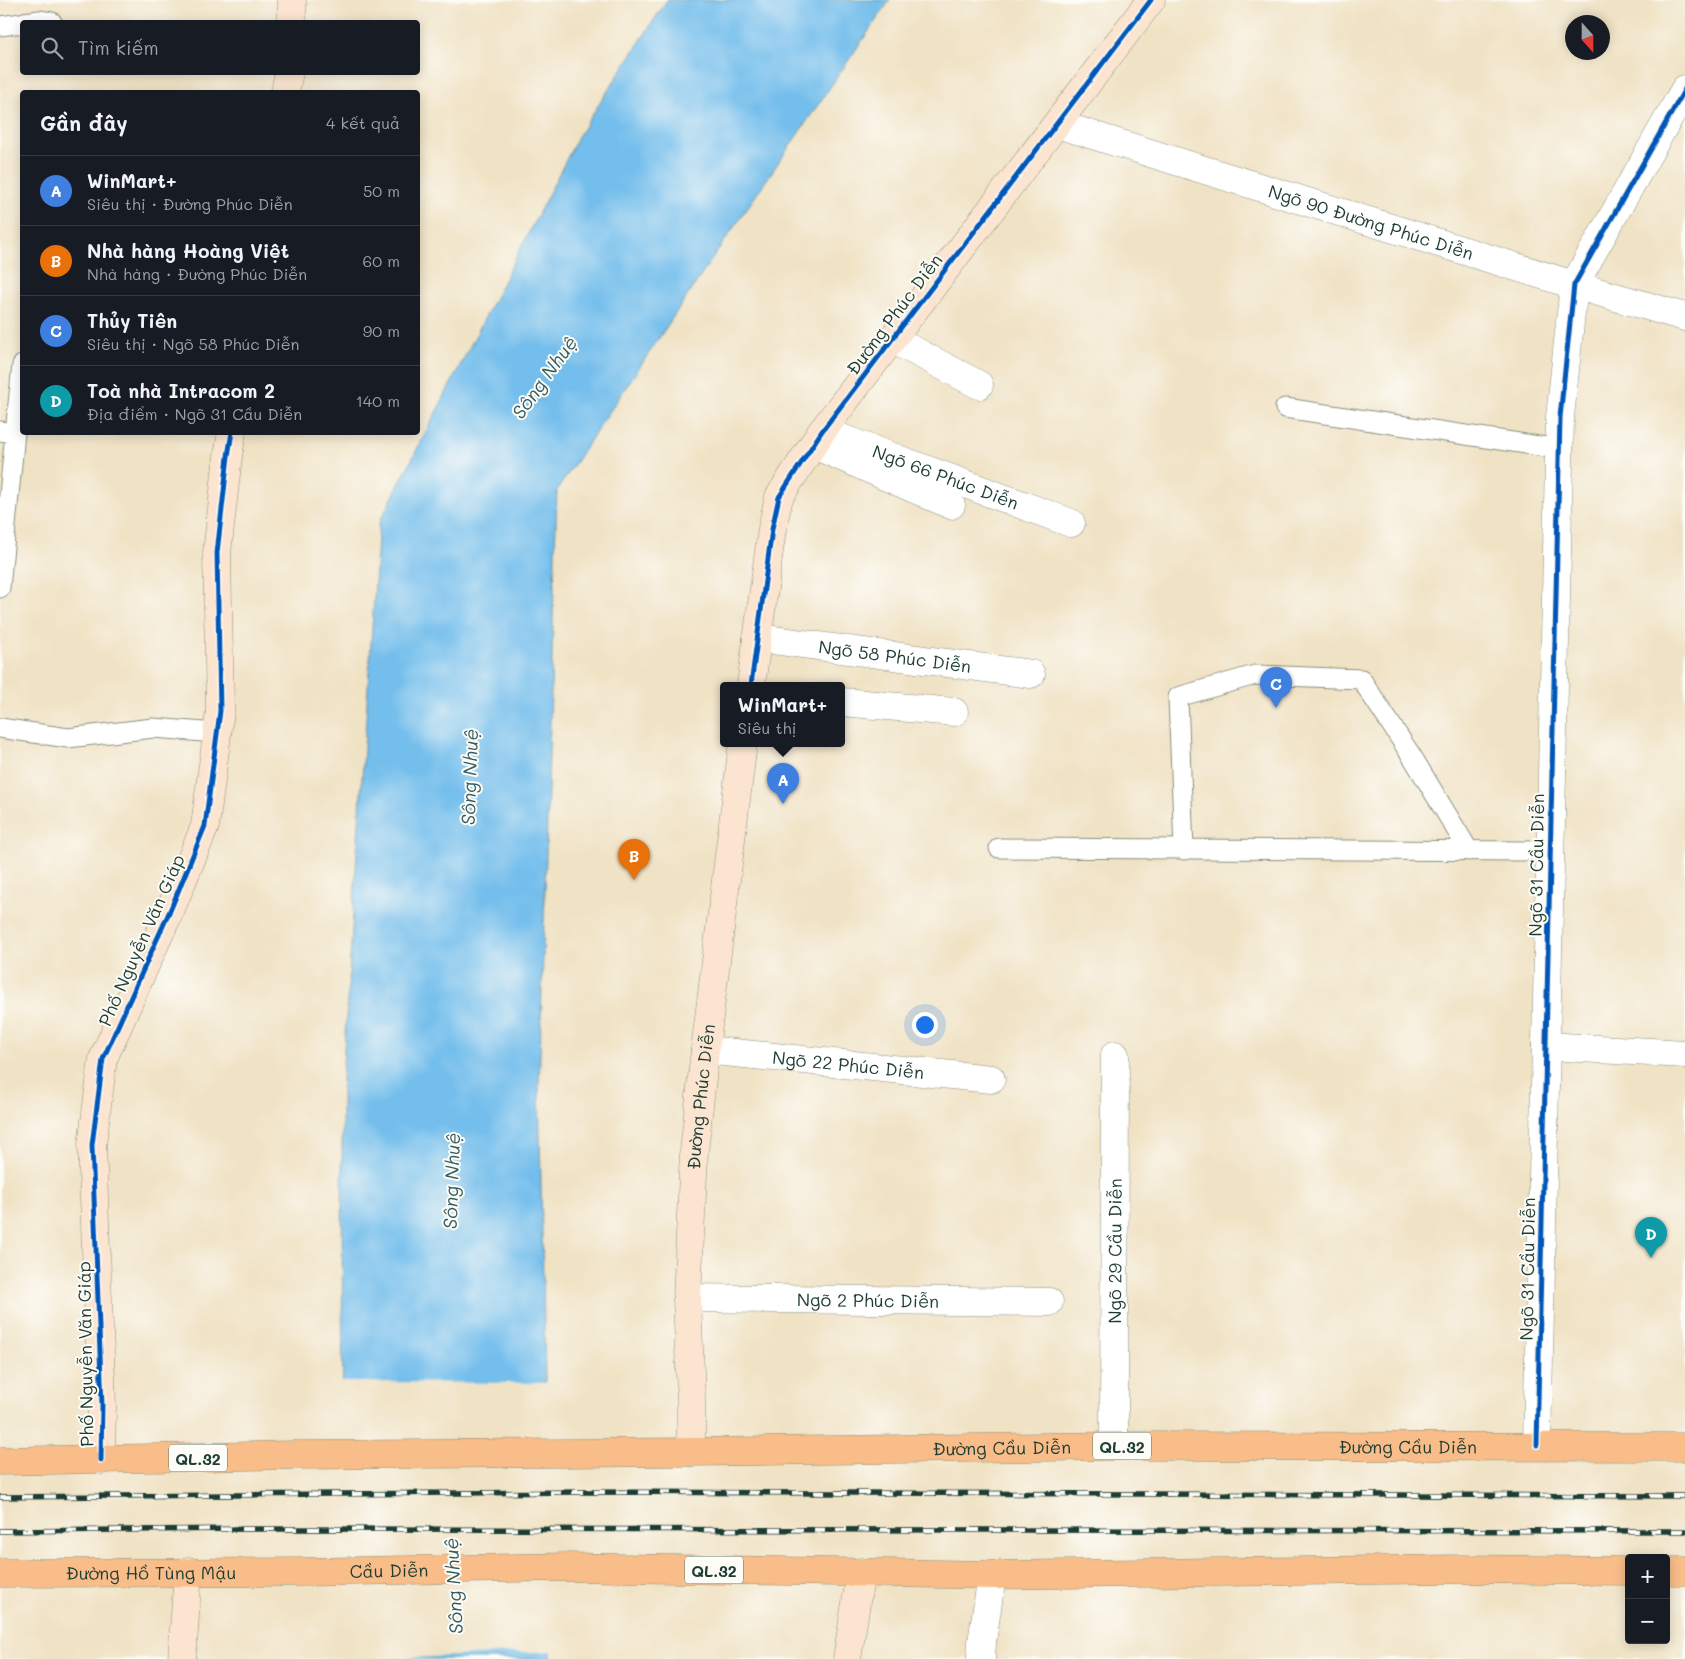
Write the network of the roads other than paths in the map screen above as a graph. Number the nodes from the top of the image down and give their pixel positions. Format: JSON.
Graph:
{"nodes":[{"id":1,"x":292,"y":0,"type":"edge"},
{"id":2,"x":1151,"y":0,"type":"edge"},
{"id":3,"x":292,"y":20,"type":"edge"},
{"id":4,"x":20,"y":23,"type":"edge"},
{"id":5,"x":0,"y":26,"type":"edge"},
{"id":6,"x":289,"y":75,"type":"edge"},
{"id":7,"x":1685,"y":89,"type":"edge"},
{"id":8,"x":286,"y":90,"type":"edge"},
{"id":9,"x":1057,"y":124,"type":"junction"},
{"id":10,"x":1574,"y":285,"type":"junction"},
{"id":11,"x":1685,"y":317,"type":"edge"},
{"id":12,"x":888,"y":345,"type":"junction"},
{"id":13,"x":20,"y":374,"type":"edge"},
{"id":14,"x":973,"y":390,"type":"dead end"},
{"id":15,"x":1285,"y":408,"type":"dead end"},
{"id":16,"x":7,"y":432,"type":"edge"},
{"id":17,"x":232,"y":435,"type":"edge"},
{"id":18,"x":818,"y":438,"type":"junction"},
{"id":19,"x":1559,"y":449,"type":"junction"},
{"id":20,"x":950,"y":505,"type":"dead end"},
{"id":21,"x":1071,"y":523,"type":"dead end"},
{"id":22,"x":0,"y":588,"type":"edge"},
{"id":23,"x":757,"y":638,"type":"junction"},
{"id":24,"x":1031,"y":674,"type":"dead end"},
{"id":25,"x":751,"y":682,"type":"edge"},
{"id":26,"x":845,"y":702,"type":"edge"},
{"id":27,"x":954,"y":712,"type":"dead end"},
{"id":28,"x":0,"y":728,"type":"edge"},
{"id":29,"x":217,"y":733,"type":"junction"},
{"id":30,"x":743,"y":747,"type":"edge"},
{"id":31,"x":999,"y":848,"type":"dead end"},
{"id":32,"x":1184,"y":850,"type":"junction"},
{"id":33,"x":1469,"y":851,"type":"junction"},
{"id":34,"x":1550,"y":851,"type":"junction"},
{"id":35,"x":1546,"y":1046,"type":"junction"},
{"id":36,"x":705,"y":1050,"type":"junction"},
{"id":37,"x":1685,"y":1054,"type":"edge"},
{"id":38,"x":1115,"y":1055,"type":"dead end"},
{"id":39,"x":992,"y":1079,"type":"dead end"},
{"id":40,"x":687,"y":1298,"type":"junction"},
{"id":41,"x":1049,"y":1302,"type":"dead end"},
{"id":42,"x":1537,"y":1445,"type":"junction"},
{"id":43,"x":1114,"y":1446,"type":"junction"},
{"id":44,"x":1685,"y":1447,"type":"edge"},
{"id":45,"x":691,"y":1452,"type":"junction"},
{"id":46,"x":101,"y":1460,"type":"junction"},
{"id":47,"x":0,"y":1461,"type":"edge"},
{"id":48,"x":188,"y":1571,"type":"junction"},
{"id":49,"x":1625,"y":1571,"type":"edge"},
{"id":50,"x":1670,"y":1571,"type":"edge"},
{"id":51,"x":1685,"y":1571,"type":"edge"},
{"id":52,"x":0,"y":1572,"type":"edge"},
{"id":53,"x":302,"y":1572,"type":"joint"},
{"id":54,"x":861,"y":1572,"type":"junction"},
{"id":55,"x":992,"y":1575,"type":"junction"},
{"id":56,"x":182,"y":1659,"type":"edge"},
{"id":57,"x":847,"y":1659,"type":"edge"},
{"id":58,"x":981,"y":1659,"type":"edge"}],
"edges":[{"from":1,"to":3,"type":"street"},
{"from":2,"to":9,"type":"street","name":"Đường Phúc Diễn"},
{"from":4,"to":5,"type":"lane"},
{"from":6,"to":8,"type":"street"},
{"from":7,"to":10,"type":"street"},
{"from":9,"to":10,"type":"street","name":"Ngõ 90 Đường Phúc Diễn"},
{"from":9,"to":12,"type":"street","name":"Đường Phúc Diễn"},
{"from":10,"to":11,"type":"street","name":"Ngõ 90 Đường Phúc Diễn"},
{"from":10,"to":19,"type":"street","name":"Ngõ 31 Cầu Diễn"},
{"from":12,"to":14,"type":"street"},
{"from":12,"to":18,"type":"street","name":"Đường Phúc Diễn"},
{"from":13,"to":16,"type":"lane"},
{"from":15,"to":19,"type":"lane"},
{"from":16,"to":22,"type":"lane"},
{"from":17,"to":29,"type":"street","name":"Phố Nguyễn Văn Giáp"},
{"from":18,"to":20,"type":"street"},
{"from":18,"to":21,"type":"street","name":"Ngõ 66 Phúc Diễn"},
{"from":18,"to":23,"type":"street","name":"Đường Phúc Diễn"},
{"from":19,"to":34,"type":"street","name":"Ngõ 31 Cầu Diễn"},
{"from":23,"to":24,"type":"street","name":"Ngõ 58 Phúc Diễn"},
{"from":23,"to":25,"type":"street","name":"Đường Phúc Diễn"},
{"from":26,"to":27,"type":"street"},
{"from":28,"to":29,"type":"lane"},
{"from":29,"to":46,"type":"street","name":"Phố Nguyễn Văn Giáp"},
{"from":30,"to":36,"type":"street","name":"Đường Phúc Diễn"},
{"from":31,"to":32,"type":"lane"},
{"from":32,"to":33,"type":"lane"},
{"from":32,"to":33,"type":"lane"},
{"from":33,"to":34,"type":"lane"},
{"from":34,"to":35,"type":"street","name":"Ngõ 31 Cầu Diễn"},
{"from":35,"to":37,"type":"street"},
{"from":35,"to":42,"type":"street","name":"Ngõ 31 Cầu Diễn"},
{"from":36,"to":39,"type":"street","name":"Ngõ 22 Phúc Diễn"},
{"from":36,"to":40,"type":"street","name":"Đường Phúc Diễn"},
{"from":38,"to":43,"type":"street","name":"Ngõ 29 Cầu Diễn"},
{"from":40,"to":41,"type":"street","name":"Ngõ 2 Phúc Diễn"},
{"from":40,"to":45,"type":"street","name":"Đường Phúc Diễn"},
{"from":42,"to":43,"type":"highway","name":"Đường Cầu Diễn","number":"QL.32"},
{"from":42,"to":44,"type":"highway","name":"Đường Cầu Diễn","number":"QL.32"},
{"from":43,"to":45,"type":"highway","name":"Đường Cầu Diễn","number":"QL.32"},
{"from":45,"to":46,"type":"highway","name":"Đường Cầu Diễn","number":"QL.32"},
{"from":46,"to":47,"type":"highway","number":"QL.32"},
{"from":48,"to":52,"type":"highway","name":"Đường Hồ Tùng Mậu","number":"QL.32"},
{"from":48,"to":53,"type":"highway","name":"Đường Hồ Tùng Mậu","number":"QL.32"},
{"from":48,"to":56,"type":"street"},
{"from":49,"to":55,"type":"highway","number":"QL.32"},
{"from":50,"to":51,"type":"highway"},
{"from":53,"to":54,"type":"highway","name":"Cầu Diễn","number":"QL.32"},
{"from":54,"to":55,"type":"highway","number":"QL.32"},
{"from":54,"to":57,"type":"street"},
{"from":55,"to":58,"type":"street"}]}
